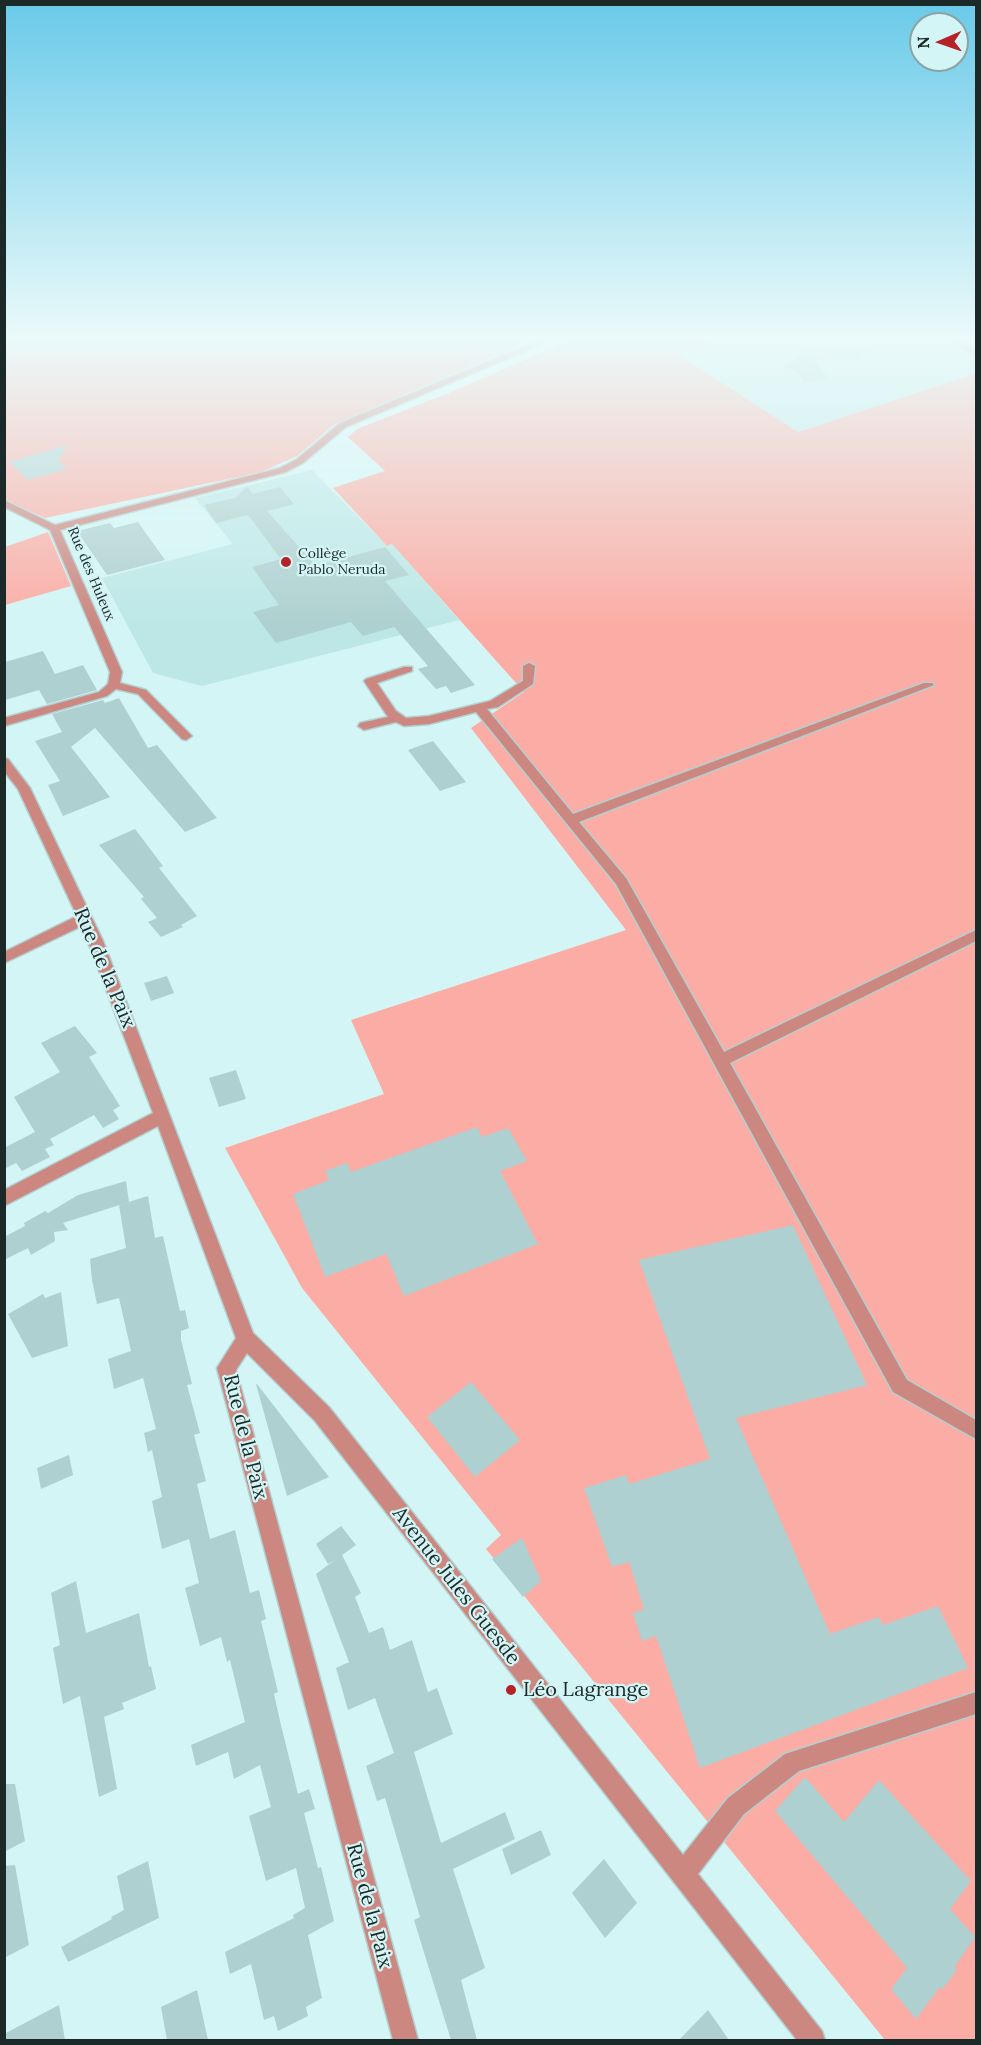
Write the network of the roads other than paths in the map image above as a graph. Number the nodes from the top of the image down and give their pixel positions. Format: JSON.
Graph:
{"nodes":[{"id":1,"x":332,"y":434,"type":"edge"},
{"id":2,"x":4,"y":503,"type":"edge"},
{"id":3,"x":54,"y":528,"type":"junction"},
{"id":4,"x":529,"y":666,"type":"dead end"},
{"id":5,"x":408,"y":669,"type":"dead end"},
{"id":6,"x":928,"y":685,"type":"dead end"},
{"id":7,"x":114,"y":686,"type":"junction"},
{"id":8,"x":479,"y":708,"type":"junction"},
{"id":9,"x":398,"y":718,"type":"junction"},
{"id":10,"x":4,"y":722,"type":"edge"},
{"id":11,"x":364,"y":726,"type":"dead end"},
{"id":12,"x":186,"y":735,"type":"dead end"},
{"id":13,"x":4,"y":762,"type":"edge"},
{"id":14,"x":571,"y":820,"type":"junction"},
{"id":15,"x":84,"y":919,"type":"junction"},
{"id":16,"x":976,"y":935,"type":"edge"},
{"id":17,"x":4,"y":958,"type":"edge"},
{"id":18,"x":720,"y":1061,"type":"junction"},
{"id":19,"x":162,"y":1116,"type":"junction"},
{"id":20,"x":4,"y":1199,"type":"edge"},
{"id":21,"x":246,"y":1339,"type":"junction"},
{"id":22,"x":976,"y":1431,"type":"edge"},
{"id":23,"x":976,"y":1703,"type":"edge"},
{"id":24,"x":682,"y":1875,"type":"junction"},
{"id":25,"x":405,"y":2040,"type":"edge"},
{"id":26,"x":813,"y":2040,"type":"edge"}],
"edges":[{"from":1,"to":3,"type":"street","name":"Rue des Huleux"},
{"from":2,"to":3,"type":"street"},
{"from":3,"to":7,"type":"street","name":"Rue des Huleux"},
{"from":4,"to":8,"type":"street"},
{"from":5,"to":9,"type":"street"},
{"from":6,"to":14,"type":"street"},
{"from":7,"to":10,"type":"street"},
{"from":7,"to":12,"type":"street"},
{"from":8,"to":9,"type":"street"},
{"from":8,"to":14,"type":"street"},
{"from":9,"to":11,"type":"street"},
{"from":13,"to":15,"type":"street","name":"Rue de la Paix"},
{"from":14,"to":18,"type":"street"},
{"from":15,"to":17,"type":"street"},
{"from":15,"to":19,"type":"street","name":"Rue de la Paix"},
{"from":16,"to":18,"type":"street"},
{"from":18,"to":22,"type":"street"},
{"from":19,"to":20,"type":"street"},
{"from":19,"to":21,"type":"street","name":"Rue de la Paix"},
{"from":21,"to":24,"type":"street","name":"Avenue Jules Guesde"},
{"from":21,"to":25,"type":"street","name":"Rue de la Paix"},
{"from":23,"to":24,"type":"street"},
{"from":24,"to":26,"type":"street","name":"Avenue Jules Guesde"}]}
